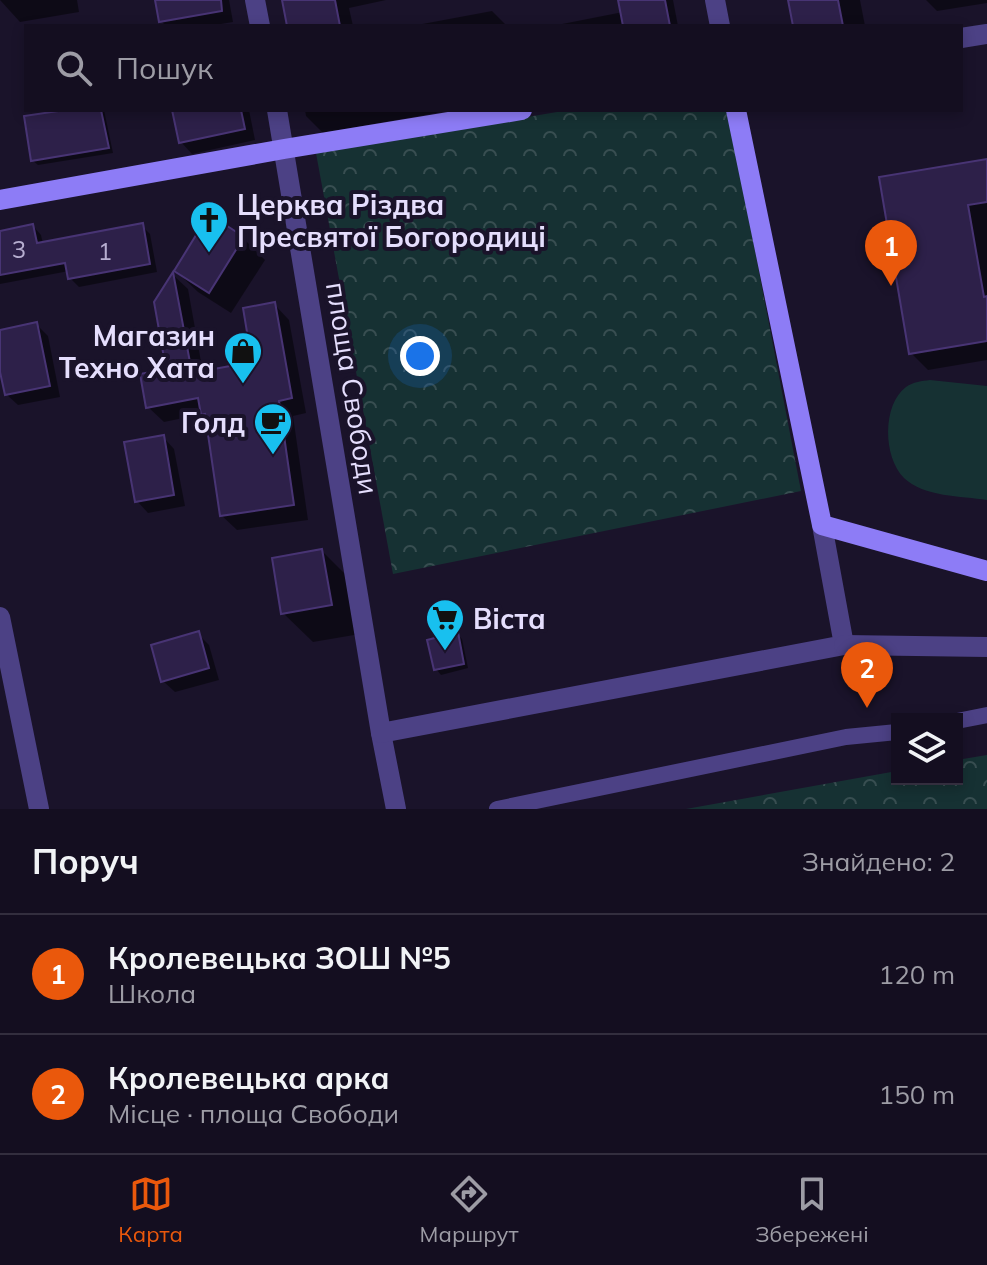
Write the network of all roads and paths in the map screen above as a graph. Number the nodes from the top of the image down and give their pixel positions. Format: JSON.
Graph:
{"nodes":[{"id":1,"x":255,"y":0,"type":"edge"},
{"id":2,"x":715,"y":0,"type":"edge"},
{"id":3,"x":260,"y":24,"type":"edge"},
{"id":4,"x":720,"y":24,"type":"edge"},
{"id":5,"x":987,"y":34,"type":"edge"},
{"id":6,"x":963,"y":38,"type":"edge"},
{"id":7,"x":277,"y":112,"type":"edge"},
{"id":8,"x":510,"y":112,"type":"edge"},
{"id":9,"x":736,"y":112,"type":"edge"},
{"id":10,"x":284,"y":149,"type":"junction"},
{"id":11,"x":0,"y":200,"type":"edge"},
{"id":12,"x":822,"y":525,"type":"junction"},
{"id":13,"x":987,"y":571,"type":"edge"},
{"id":14,"x":0,"y":617,"type":"edge"},
{"id":15,"x":844,"y":645,"type":"junction"},
{"id":16,"x":987,"y":647,"type":"edge"},
{"id":17,"x":987,"y":715,"type":"edge"},
{"id":18,"x":963,"y":720,"type":"edge"},
{"id":19,"x":381,"y":733,"type":"junction"},
{"id":20,"x":891,"y":733,"type":"edge"},
{"id":21,"x":39,"y":809,"type":"edge"},
{"id":22,"x":396,"y":809,"type":"edge"},
{"id":23,"x":497,"y":809,"type":"edge"}],
"edges":[{"from":1,"to":3,"type":"street"},
{"from":2,"to":4,"type":"street"},
{"from":5,"to":6,"type":"street"},
{"from":7,"to":10,"type":"street","name":"площа Свободи"},
{"from":8,"to":10,"type":"main road"},
{"from":9,"to":12,"type":"main road"},
{"from":10,"to":11,"type":"main road"},
{"from":10,"to":19,"type":"street","name":"площа Свободи"},
{"from":12,"to":13,"type":"main road"},
{"from":12,"to":15,"type":"street"},
{"from":14,"to":21,"type":"street"},
{"from":15,"to":16,"type":"street"},
{"from":15,"to":19,"type":"street"},
{"from":17,"to":18,"type":"street"},
{"from":19,"to":22,"type":"street","name":"площа Свободи"},
{"from":20,"to":23,"type":"street"}]}
